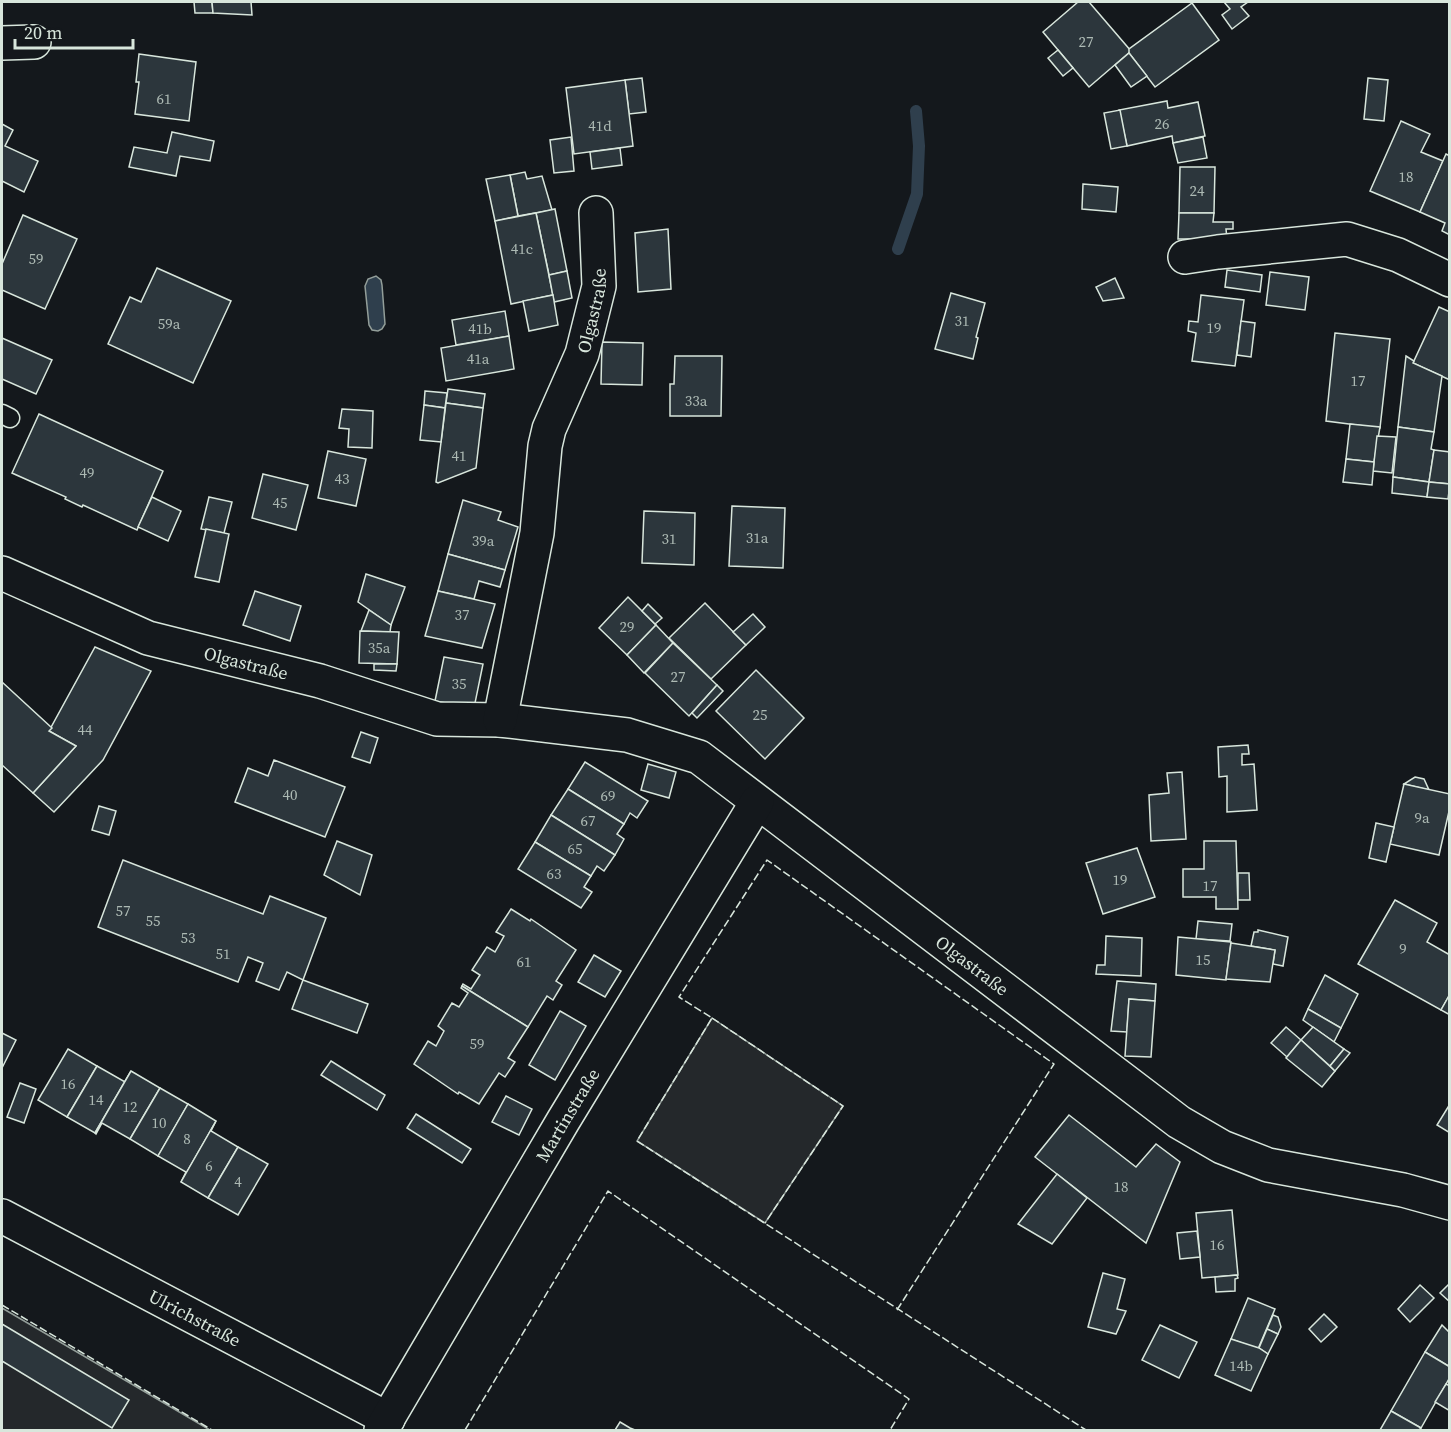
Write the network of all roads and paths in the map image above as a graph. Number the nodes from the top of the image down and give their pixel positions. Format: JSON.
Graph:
{"nodes":[{"id":1,"x":34,"y":42,"type":"dead end"},
{"id":2,"x":2,"y":43,"type":"edge"},
{"id":3,"x":596,"y":213,"type":"dead end"},
{"id":4,"x":1185,"y":257,"type":"dead end"},
{"id":5,"x":1449,"y":279,"type":"edge"},
{"id":6,"x":2,"y":573,"type":"edge"},
{"id":7,"x":500,"y":720,"type":"junction"},
{"id":8,"x":757,"y":802,"type":"junction"},
{"id":9,"x":1449,"y":1203,"type":"edge"},
{"id":10,"x":2,"y":1216,"type":"edge"},
{"id":11,"x":385,"y":1425,"type":"edge"}],
"edges":[{"from":1,"to":2,"type":"street"},
{"from":3,"to":7,"type":"street","name":"Olgastraße"},
{"from":4,"to":5,"type":"street"},
{"from":6,"to":7,"type":"street","name":"Olgastraße"},
{"from":7,"to":8,"type":"street","name":"Olgastraße"},
{"from":8,"to":9,"type":"street","name":"Olgastraße"},
{"from":8,"to":11,"type":"street","name":"Martinstraße"},
{"from":10,"to":11,"type":"street","name":"Ulrichstraße"}]}
